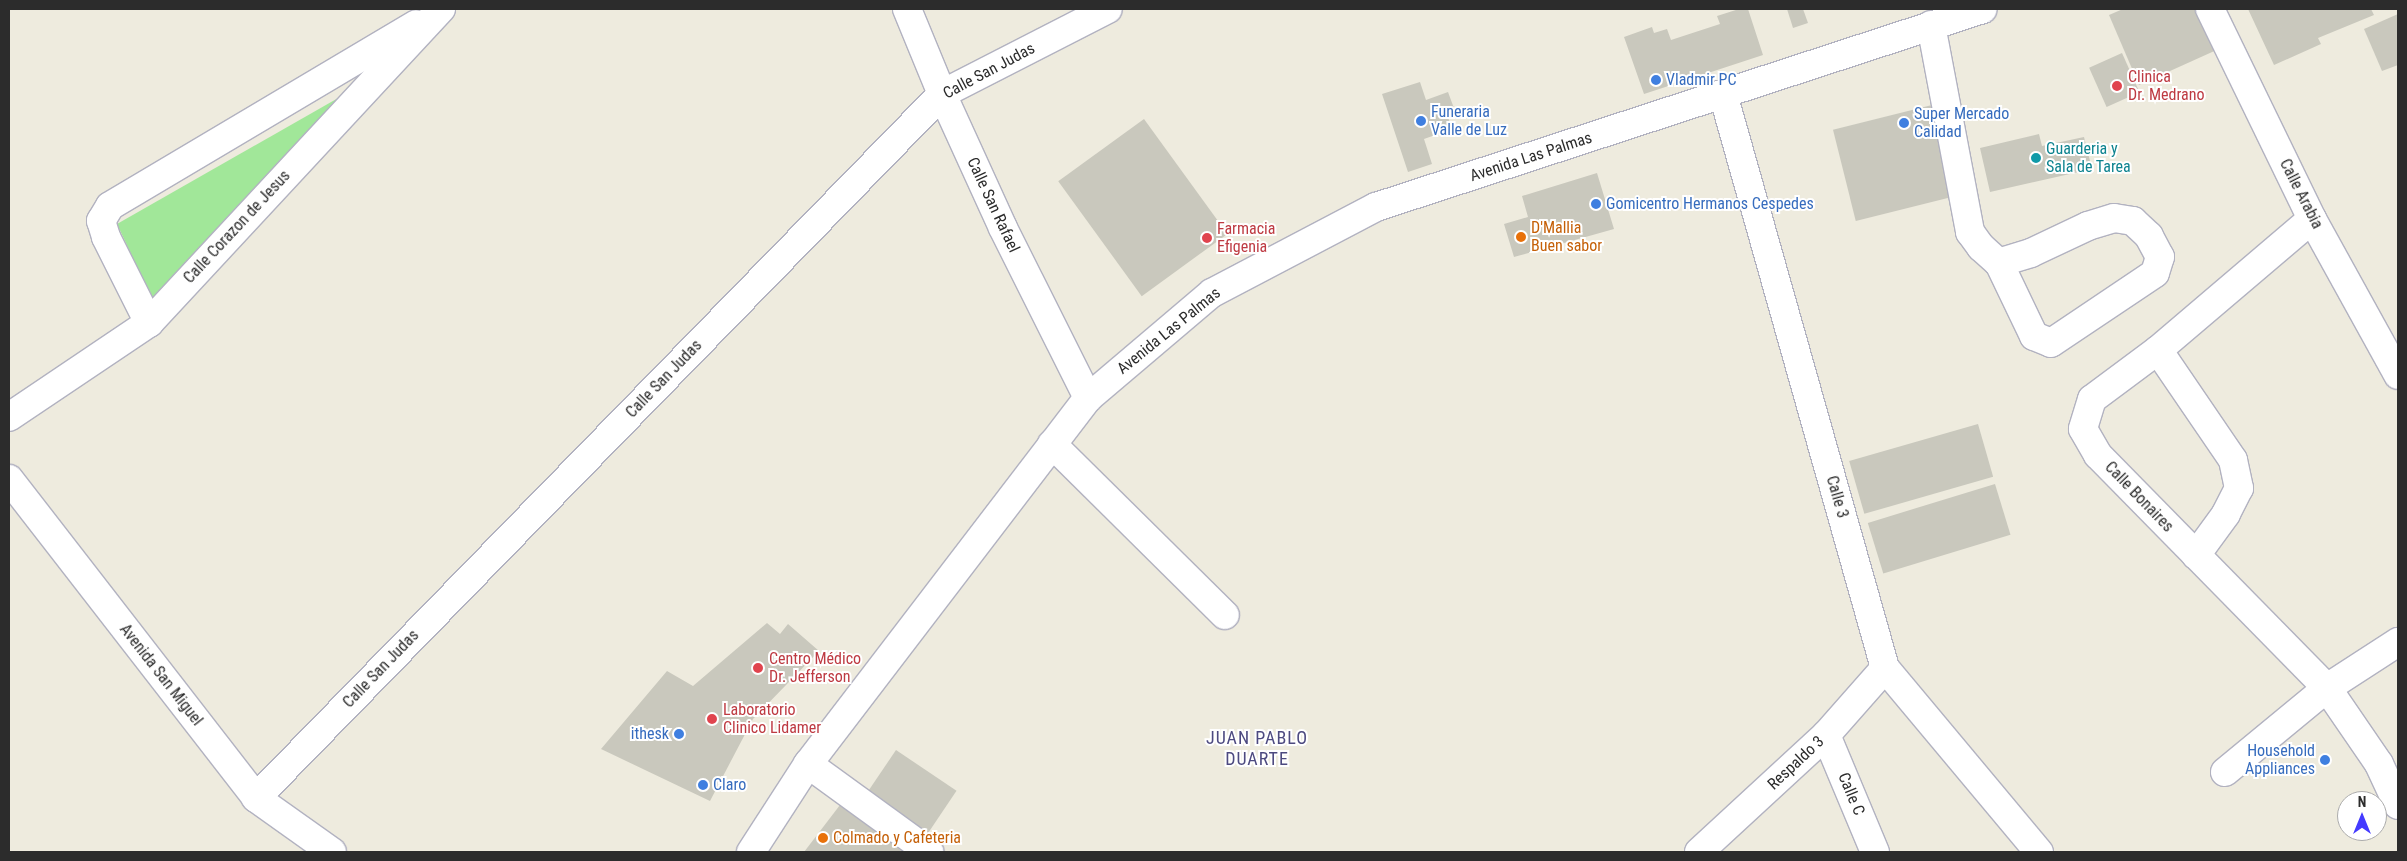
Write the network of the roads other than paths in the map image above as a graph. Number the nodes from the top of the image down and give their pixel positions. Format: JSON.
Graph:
{"nodes":[{"id":1,"x":441,"y":9,"type":"edge"},
{"id":2,"x":907,"y":9,"type":"edge"},
{"id":3,"x":1108,"y":9,"type":"edge"},
{"id":4,"x":1983,"y":9,"type":"edge"},
{"id":5,"x":2210,"y":9,"type":"edge"},
{"id":6,"x":1931,"y":25,"type":"junction"},
{"id":7,"x":942,"y":94,"type":"junction"},
{"id":8,"x":1723,"y":94,"type":"junction"},
{"id":9,"x":2312,"y":219,"type":"junction"},
{"id":10,"x":1999,"y":263,"type":"junction"},
{"id":11,"x":149,"y":323,"type":"junction"},
{"id":12,"x":2158,"y":350,"type":"junction"},
{"id":13,"x":2398,"y":375,"type":"edge"},
{"id":14,"x":1088,"y":398,"type":"junction"},
{"id":15,"x":9,"y":417,"type":"edge"},
{"id":16,"x":1052,"y":444,"type":"junction"},
{"id":17,"x":9,"y":479,"type":"edge"},
{"id":18,"x":2196,"y":555,"type":"junction"},
{"id":19,"x":1225,"y":615,"type":"dead end"},
{"id":20,"x":2398,"y":642,"type":"edge"},
{"id":21,"x":1886,"y":668,"type":"junction"},
{"id":22,"x":2327,"y":688,"type":"junction"},
{"id":23,"x":1826,"y":736,"type":"junction"},
{"id":24,"x":808,"y":764,"type":"junction"},
{"id":25,"x":2225,"y":772,"type":"dead end"},
{"id":26,"x":256,"y":798,"type":"junction"},
{"id":27,"x":2398,"y":805,"type":"edge"},
{"id":28,"x":1706,"y":850,"type":"edge"},
{"id":29,"x":332,"y":852,"type":"edge"},
{"id":30,"x":751,"y":852,"type":"edge"},
{"id":31,"x":929,"y":852,"type":"edge"},
{"id":32,"x":1875,"y":852,"type":"edge"},
{"id":33,"x":2039,"y":852,"type":"edge"}],
"edges":[{"from":1,"to":11,"type":"street","name":"Calle Corazon de Jesus"},
{"from":1,"to":11,"type":"street"},
{"from":2,"to":7,"type":"street","name":"Calle San Rafael"},
{"from":3,"to":7,"type":"street","name":"Calle San Judas"},
{"from":4,"to":6,"type":"street","name":"Avenida Las Palmas"},
{"from":5,"to":9,"type":"street","name":"Calle Arabia"},
{"from":6,"to":8,"type":"street","name":"Avenida Las Palmas"},
{"from":6,"to":10,"type":"street"},
{"from":7,"to":14,"type":"street","name":"Calle San Rafael"},
{"from":7,"to":26,"type":"street","name":"Calle San Judas"},
{"from":8,"to":14,"type":"street","name":"Avenida Las Palmas"},
{"from":8,"to":21,"type":"street","name":"Calle 3"},
{"from":9,"to":12,"type":"street","name":"Calle Bonaires"},
{"from":9,"to":13,"type":"street","name":"Calle Arabia"},
{"from":10,"to":10,"type":"street"},
{"from":11,"to":15,"type":"street","name":"Calle Corazon de Jesus"},
{"from":12,"to":18,"type":"street"},
{"from":12,"to":18,"type":"street","name":"Calle Bonaires"},
{"from":14,"to":16,"type":"street","name":"Avenida Las Palmas"},
{"from":16,"to":19,"type":"street"},
{"from":16,"to":24,"type":"street","name":"Avenida Las Palmas"},
{"from":17,"to":26,"type":"street","name":"Avenida San Miguel"},
{"from":18,"to":22,"type":"street","name":"Calle Bonaires"},
{"from":20,"to":22,"type":"street"},
{"from":21,"to":23,"type":"street","name":"Respaldo 3"},
{"from":21,"to":33,"type":"street","name":"Calle 3"},
{"from":22,"to":25,"type":"street"},
{"from":22,"to":27,"type":"street","name":"Calle Bonaires"},
{"from":23,"to":28,"type":"street","name":"Respaldo 3"},
{"from":23,"to":32,"type":"street","name":"Calle C"},
{"from":24,"to":30,"type":"street","name":"Avenida Las Palmas"},
{"from":24,"to":31,"type":"street"},
{"from":26,"to":29,"type":"street","name":"Avenida San Miguel"}]}
